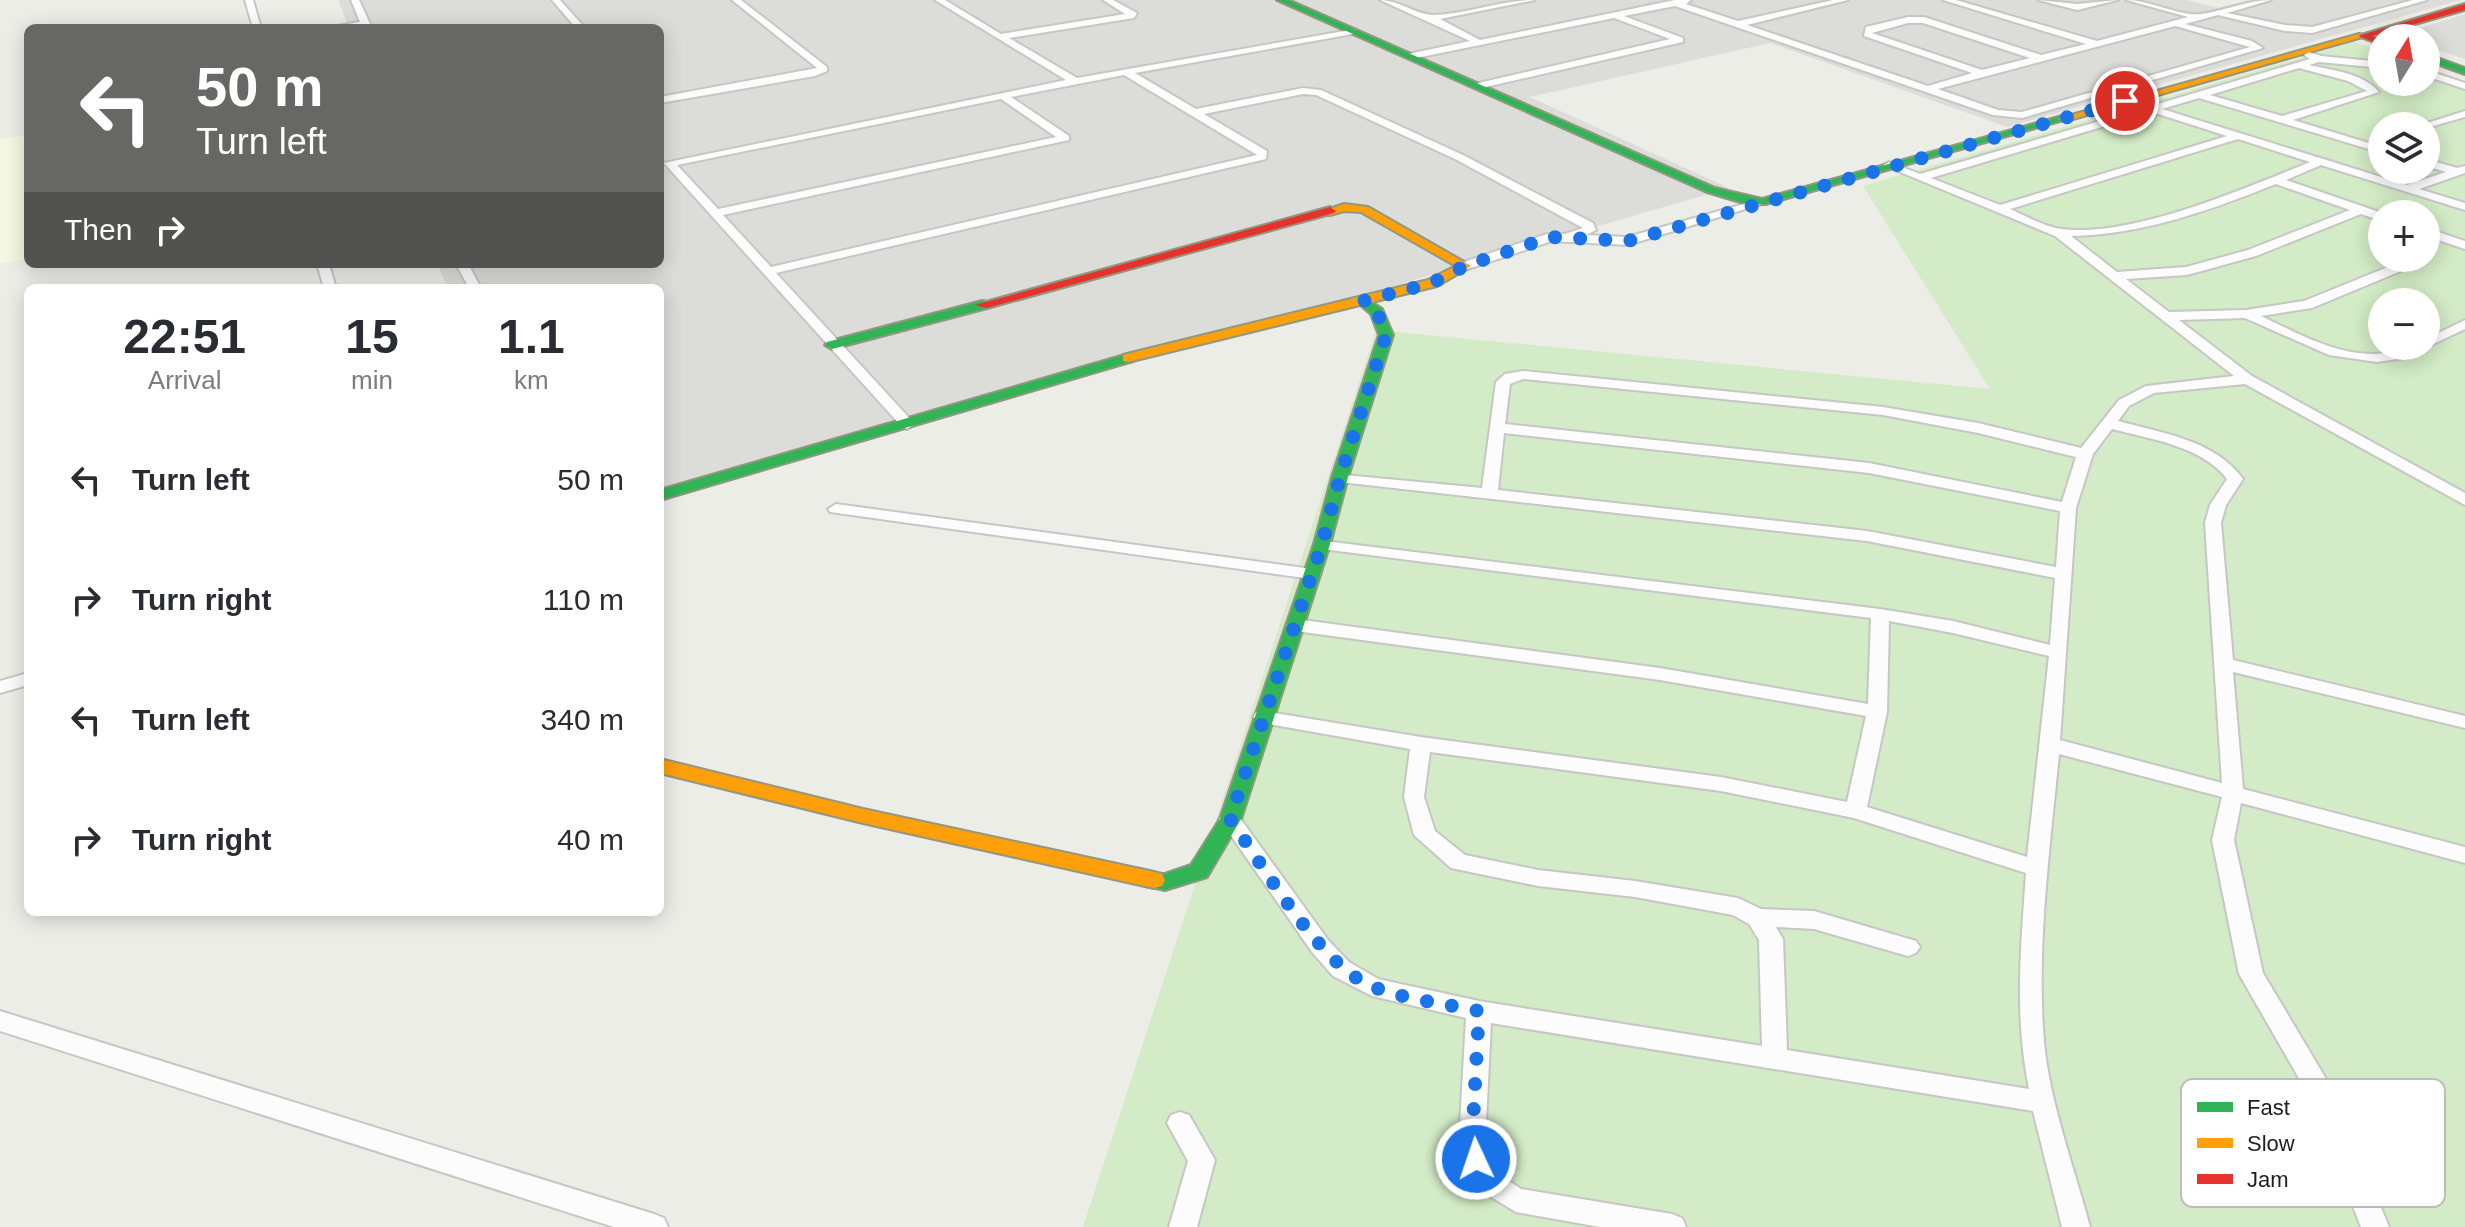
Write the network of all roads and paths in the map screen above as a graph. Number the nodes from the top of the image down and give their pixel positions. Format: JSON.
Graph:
{"nodes":[{"id":1,"x":249,"y":0,"type":"edge"},
{"id":2,"x":355,"y":0,"type":"edge"},
{"id":3,"x":736,"y":0,"type":"edge"},
{"id":4,"x":939,"y":0,"type":"edge"},
{"id":5,"x":1107,"y":0,"type":"edge"},
{"id":6,"x":1281,"y":0,"type":"edge"},
{"id":7,"x":1384,"y":0,"type":"edge"},
{"id":8,"x":1472,"y":0,"type":"edge"},
{"id":9,"x":1531,"y":0,"type":"edge"},
{"id":10,"x":1691,"y":0,"type":"edge"},
{"id":11,"x":1844,"y":0,"type":"edge"},
{"id":12,"x":1947,"y":0,"type":"edge"},
{"id":13,"x":2042,"y":0,"type":"edge"},
{"id":14,"x":2114,"y":0,"type":"edge"},
{"id":15,"x":2130,"y":0,"type":"edge"},
{"id":16,"x":2267,"y":0,"type":"edge"},
{"id":17,"x":2423,"y":0,"type":"edge"},
{"id":18,"x":556,"y":1,"type":"edge"},
{"id":19,"x":1675,"y":3,"type":"junction"},
{"id":20,"x":1491,"y":7,"type":"junction"},
{"id":21,"x":2465,"y":7,"type":"edge"},
{"id":22,"x":2218,"y":13,"type":"junction"},
{"id":23,"x":1614,"y":15,"type":"junction"},
{"id":24,"x":2198,"y":17,"type":"junction"},
{"id":25,"x":1431,"y":18,"type":"junction"},
{"id":26,"x":2173,"y":23,"type":"junction"},
{"id":27,"x":256,"y":24,"type":"edge"},
{"id":28,"x":365,"y":24,"type":"edge"},
{"id":29,"x":577,"y":24,"type":"edge"},
{"id":30,"x":1737,"y":24,"type":"junction"},
{"id":31,"x":1353,"y":31,"type":"junction"},
{"id":32,"x":2362,"y":36,"type":"junction"},
{"id":33,"x":1000,"y":37,"type":"junction"},
{"id":34,"x":2368,"y":38,"type":"edge"},
{"id":35,"x":1480,"y":43,"type":"junction"},
{"id":36,"x":2096,"y":43,"type":"junction"},
{"id":37,"x":1411,"y":56,"type":"junction"},
{"id":38,"x":2040,"y":58,"type":"junction"},
{"id":39,"x":2308,"y":59,"type":"junction"},
{"id":40,"x":2440,"y":62,"type":"edge"},
{"id":41,"x":2368,"y":64,"type":"edge"},
{"id":42,"x":2465,"y":71,"type":"edge"},
{"id":43,"x":1126,"y":72,"type":"junction"},
{"id":44,"x":1982,"y":73,"type":"junction"},
{"id":45,"x":2440,"y":78,"type":"edge"},
{"id":46,"x":1075,"y":81,"type":"junction"},
{"id":47,"x":1477,"y":86,"type":"junction"},
{"id":48,"x":2465,"y":86,"type":"edge"},
{"id":49,"x":1929,"y":89,"type":"junction"},
{"id":50,"x":2201,"y":95,"type":"junction"},
{"id":51,"x":1003,"y":96,"type":"junction"},
{"id":52,"x":664,"y":99,"type":"edge"},
{"id":53,"x":2153,"y":109,"type":"junction"},
{"id":54,"x":1197,"y":112,"type":"junction"},
{"id":55,"x":2465,"y":114,"type":"edge"},
{"id":56,"x":2280,"y":120,"type":"junction"},
{"id":57,"x":2440,"y":121,"type":"edge"},
{"id":58,"x":2238,"y":136,"type":"junction"},
{"id":59,"x":2366,"y":145,"type":"edge"},
{"id":60,"x":2320,"y":162,"type":"junction"},
{"id":61,"x":664,"y":163,"type":"edge"},
{"id":62,"x":1889,"y":165,"type":"junction"},
{"id":63,"x":2440,"y":165,"type":"edge"},
{"id":64,"x":2461,"y":170,"type":"edge"},
{"id":65,"x":1921,"y":177,"type":"junction"},
{"id":66,"x":2276,"y":180,"type":"junction"},
{"id":67,"x":2407,"y":189,"type":"junction"},
{"id":68,"x":1762,"y":202,"type":"junction"},
{"id":69,"x":2465,"y":207,"type":"edge"},
{"id":70,"x":2003,"y":208,"type":"junction"},
{"id":71,"x":2360,"y":210,"type":"junction"},
{"id":72,"x":717,"y":213,"type":"junction"},
{"id":73,"x":2368,"y":213,"type":"edge"},
{"id":74,"x":2059,"y":233,"type":"junction"},
{"id":75,"x":1568,"y":237,"type":"junction"},
{"id":76,"x":2440,"y":237,"type":"edge"},
{"id":77,"x":2462,"y":244,"type":"edge"},
{"id":78,"x":2440,"y":252,"type":"edge"},
{"id":79,"x":1465,"y":266,"type":"junction"},
{"id":80,"x":769,"y":271,"type":"junction"},
{"id":81,"x":2387,"y":272,"type":"edge"},
{"id":82,"x":2115,"y":276,"type":"junction"},
{"id":83,"x":1363,"y":301,"type":"junction"},
{"id":84,"x":2246,"y":314,"type":"junction"},
{"id":85,"x":2167,"y":316,"type":"junction"},
{"id":86,"x":2465,"y":324,"type":"edge"},
{"id":87,"x":2440,"y":337,"type":"edge"},
{"id":88,"x":832,"y":345,"type":"junction"},
{"id":89,"x":2368,"y":360,"type":"edge"},
{"id":90,"x":2247,"y":379,"type":"junction"},
{"id":91,"x":2108,"y":423,"type":"junction"},
{"id":92,"x":907,"y":424,"type":"junction"},
{"id":93,"x":1498,"y":428,"type":"junction"},
{"id":94,"x":2085,"y":454,"type":"junction"},
{"id":95,"x":1340,"y":477,"type":"junction"},
{"id":96,"x":664,"y":494,"type":"edge"},
{"id":97,"x":1489,"y":494,"type":"junction"},
{"id":98,"x":2465,"y":500,"type":"edge"},
{"id":99,"x":2068,"y":508,"type":"junction"},
{"id":100,"x":836,"y":509,"type":"dead end"},
{"id":101,"x":1322,"y":544,"type":"junction"},
{"id":102,"x":1312,"y":574,"type":"junction"},
{"id":103,"x":2063,"y":574,"type":"junction"},
{"id":104,"x":1880,"y":614,"type":"junction"},
{"id":105,"x":1295,"y":625,"type":"junction"},
{"id":106,"x":2059,"y":653,"type":"junction"},
{"id":107,"x":2225,"y":664,"type":"junction"},
{"id":108,"x":24,"y":680,"type":"edge"},
{"id":109,"x":0,"y":687,"type":"edge"},
{"id":110,"x":1877,"y":712,"type":"junction"},
{"id":111,"x":1263,"y":717,"type":"junction"},
{"id":112,"x":2465,"y":722,"type":"edge"},
{"id":113,"x":1421,"y":744,"type":"junction"},
{"id":114,"x":2048,"y":744,"type":"junction"},
{"id":115,"x":664,"y":767,"type":"edge"},
{"id":116,"x":2233,"y":793,"type":"junction"},
{"id":117,"x":1856,"y":811,"type":"junction"},
{"id":118,"x":1230,"y":819,"type":"junction"},
{"id":119,"x":2465,"y":855,"type":"edge"},
{"id":120,"x":2037,"y":868,"type":"junction"},
{"id":121,"x":1757,"y":918,"type":"junction"},
{"id":122,"x":1908,"y":947,"type":"dead end"},
{"id":123,"x":1479,"y":1011,"type":"junction"},
{"id":124,"x":0,"y":1021,"type":"edge"},
{"id":125,"x":1775,"y":1057,"type":"junction"},
{"id":126,"x":2312,"y":1079,"type":"edge"},
{"id":127,"x":2044,"y":1102,"type":"junction"},
{"id":128,"x":1180,"y":1123,"type":"dead end"},
{"id":129,"x":2367,"y":1207,"type":"edge"},
{"id":130,"x":654,"y":1227,"type":"edge"},
{"id":131,"x":1183,"y":1227,"type":"edge"},
{"id":132,"x":1672,"y":1227,"type":"edge"},
{"id":133,"x":2076,"y":1227,"type":"edge"},
{"id":134,"x":2375,"y":1227,"type":"edge"}],
"edges":[{"from":1,"to":27,"type":"street"},
{"from":2,"to":28,"type":"street"},
{"from":3,"to":52,"type":"street"},
{"from":4,"to":33,"type":"street"},
{"from":5,"to":33,"type":"street"},
{"from":6,"to":31,"type":"street"},
{"from":7,"to":25,"type":"street"},
{"from":8,"to":20,"type":"street"},
{"from":9,"to":20,"type":"street"},
{"from":10,"to":19,"type":"street"},
{"from":11,"to":30,"type":"street"},
{"from":12,"to":36,"type":"street"},
{"from":13,"to":14,"type":"street"},
{"from":15,"to":24,"type":"street"},
{"from":16,"to":22,"type":"street"},
{"from":17,"to":22,"type":"street"},
{"from":18,"to":29,"type":"street"},
{"from":19,"to":23,"type":"street"},
{"from":19,"to":30,"type":"street"},
{"from":20,"to":25,"type":"street"},
{"from":21,"to":32,"type":"street"},
{"from":22,"to":24,"type":"street"},
{"from":23,"to":35,"type":"street"},
{"from":23,"to":47,"type":"street"},
{"from":24,"to":26,"type":"street"},
{"from":25,"to":35,"type":"street"},
{"from":26,"to":36,"type":"street"},
{"from":26,"to":49,"type":"street"},
{"from":30,"to":49,"type":"street"},
{"from":31,"to":37,"type":"street"},
{"from":31,"to":43,"type":"street"},
{"from":32,"to":34,"type":"street"},
{"from":32,"to":39,"type":"street"},
{"from":33,"to":46,"type":"street"},
{"from":35,"to":37,"type":"street"},
{"from":36,"to":38,"type":"street"},
{"from":37,"to":47,"type":"street"},
{"from":38,"to":44,"type":"street"},
{"from":38,"to":44,"type":"street"},
{"from":39,"to":41,"type":"street"},
{"from":39,"to":50,"type":"street"},
{"from":39,"to":56,"type":"street"},
{"from":39,"to":62,"type":"street"},
{"from":40,"to":42,"type":"street"},
{"from":43,"to":46,"type":"street"},
{"from":43,"to":54,"type":"street"},
{"from":44,"to":49,"type":"street"},
{"from":45,"to":48,"type":"street"},
{"from":46,"to":51,"type":"street"},
{"from":47,"to":68,"type":"street"},
{"from":50,"to":53,"type":"street"},
{"from":50,"to":56,"type":"street"},
{"from":51,"to":61,"type":"street"},
{"from":51,"to":72,"type":"street"},
{"from":53,"to":58,"type":"street"},
{"from":53,"to":65,"type":"street"},
{"from":54,"to":75,"type":"street"},
{"from":54,"to":80,"type":"street"},
{"from":55,"to":57,"type":"street"},
{"from":56,"to":59,"type":"street"},
{"from":58,"to":60,"type":"street"},
{"from":58,"to":70,"type":"street"},
{"from":60,"to":66,"type":"street"},
{"from":60,"to":67,"type":"street"},
{"from":61,"to":72,"type":"street"},
{"from":62,"to":65,"type":"street"},
{"from":62,"to":68,"type":"street"},
{"from":63,"to":64,"type":"street"},
{"from":64,"to":67,"type":"street"},
{"from":65,"to":70,"type":"street"},
{"from":66,"to":71,"type":"street"},
{"from":66,"to":74,"type":"street"},
{"from":67,"to":69,"type":"street"},
{"from":68,"to":75,"type":"street"},
{"from":70,"to":74,"type":"street"},
{"from":71,"to":73,"type":"street"},
{"from":71,"to":82,"type":"street"},
{"from":72,"to":80,"type":"street"},
{"from":74,"to":82,"type":"street"},
{"from":75,"to":79,"type":"street"},
{"from":76,"to":77,"type":"street"},
{"from":77,"to":78,"type":"street"},
{"from":79,"to":83,"type":"street"},
{"from":79,"to":88,"type":"street"},
{"from":80,"to":88,"type":"street"},
{"from":81,"to":84,"type":"street"},
{"from":82,"to":85,"type":"street"},
{"from":83,"to":92,"type":"street"},
{"from":83,"to":95,"type":"street"},
{"from":84,"to":85,"type":"street"},
{"from":84,"to":89,"type":"street"},
{"from":85,"to":90,"type":"street"},
{"from":86,"to":87,"type":"street"},
{"from":88,"to":92,"type":"street"},
{"from":90,"to":91,"type":"street"},
{"from":90,"to":98,"type":"street"},
{"from":91,"to":94,"type":"street"},
{"from":91,"to":107,"type":"street"},
{"from":92,"to":96,"type":"street"},
{"from":93,"to":94,"type":"street"},
{"from":93,"to":97,"type":"street"},
{"from":93,"to":99,"type":"street"},
{"from":94,"to":99,"type":"street"},
{"from":95,"to":97,"type":"street"},
{"from":95,"to":101,"type":"street"},
{"from":97,"to":103,"type":"street"},
{"from":99,"to":103,"type":"street"},
{"from":100,"to":102,"type":"street"},
{"from":101,"to":102,"type":"street"},
{"from":101,"to":104,"type":"street"},
{"from":102,"to":105,"type":"street"},
{"from":103,"to":106,"type":"street"},
{"from":104,"to":106,"type":"street"},
{"from":104,"to":110,"type":"street"},
{"from":105,"to":110,"type":"street"},
{"from":105,"to":111,"type":"street"},
{"from":106,"to":114,"type":"street"},
{"from":107,"to":112,"type":"street"},
{"from":107,"to":116,"type":"street"},
{"from":108,"to":109,"type":"street"},
{"from":110,"to":117,"type":"street"},
{"from":111,"to":113,"type":"street"},
{"from":111,"to":118,"type":"street"},
{"from":113,"to":117,"type":"street"},
{"from":113,"to":121,"type":"street"},
{"from":114,"to":116,"type":"street"},
{"from":114,"to":120,"type":"street"},
{"from":115,"to":118,"type":"street"},
{"from":116,"to":119,"type":"street"},
{"from":116,"to":126,"type":"street"},
{"from":117,"to":120,"type":"street"},
{"from":118,"to":123,"type":"street"},
{"from":120,"to":127,"type":"street"},
{"from":121,"to":122,"type":"street"},
{"from":121,"to":125,"type":"street"},
{"from":123,"to":125,"type":"street"},
{"from":123,"to":132,"type":"street"},
{"from":124,"to":130,"type":"street"},
{"from":125,"to":127,"type":"street"},
{"from":127,"to":133,"type":"street"},
{"from":128,"to":131,"type":"street"},
{"from":129,"to":134,"type":"street"}]}
